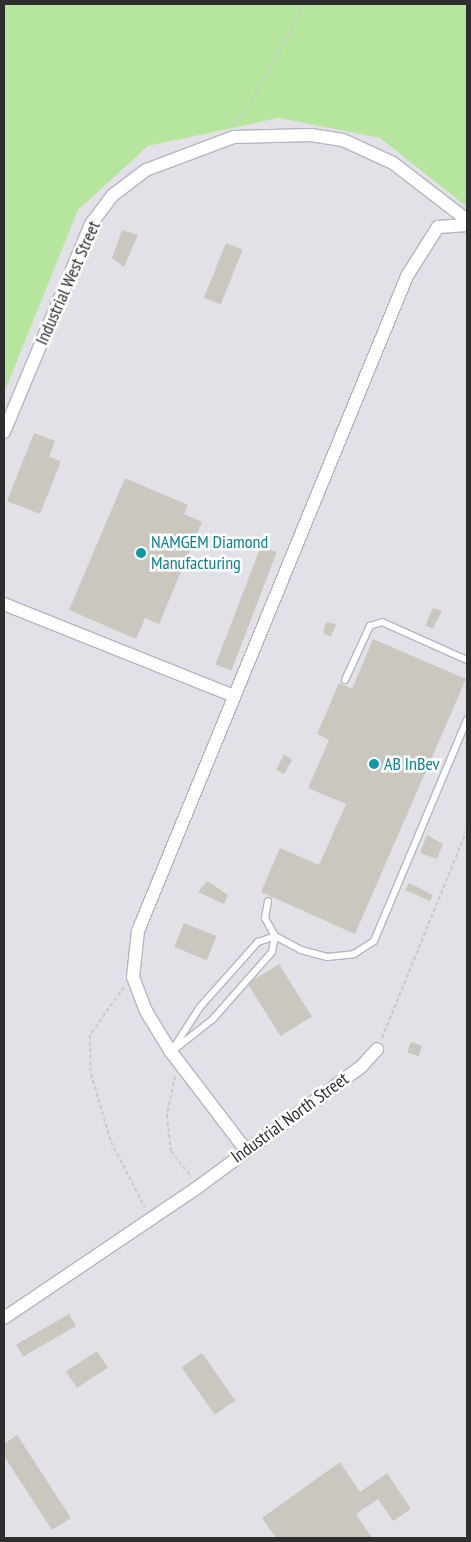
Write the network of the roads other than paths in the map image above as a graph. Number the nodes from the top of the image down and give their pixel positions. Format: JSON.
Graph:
{"nodes":[{"id":1,"x":467,"y":220,"type":"edge"},
{"id":2,"x":467,"y":225,"type":"edge"},
{"id":3,"x":4,"y":432,"type":"edge"},
{"id":4,"x":4,"y":604,"type":"edge"},
{"id":5,"x":467,"y":660,"type":"edge"},
{"id":6,"x":345,"y":680,"type":"dead end"},
{"id":7,"x":232,"y":695,"type":"junction"},
{"id":8,"x":467,"y":720,"type":"edge"},
{"id":9,"x":268,"y":901,"type":"dead end"},
{"id":10,"x":275,"y":936,"type":"junction"},
{"id":11,"x":377,"y":1049,"type":"road end"},
{"id":12,"x":171,"y":1052,"type":"junction"},
{"id":13,"x":245,"y":1149,"type":"junction"},
{"id":14,"x":4,"y":1318,"type":"edge"}],
"edges":[{"from":1,"to":3,"type":"street","name":"Industrial West Street"},
{"from":2,"to":7,"type":"street"},
{"from":4,"to":7,"type":"street"},
{"from":5,"to":6,"type":"lane"},
{"from":7,"to":12,"type":"street"},
{"from":8,"to":10,"type":"lane"},
{"from":9,"to":10,"type":"lane"},
{"from":10,"to":12,"type":"lane"},
{"from":10,"to":12,"type":"lane"},
{"from":11,"to":13,"type":"street","name":"Industrial North Street"},
{"from":12,"to":13,"type":"street"},
{"from":13,"to":14,"type":"street","name":"Industrial North Street"}]}
